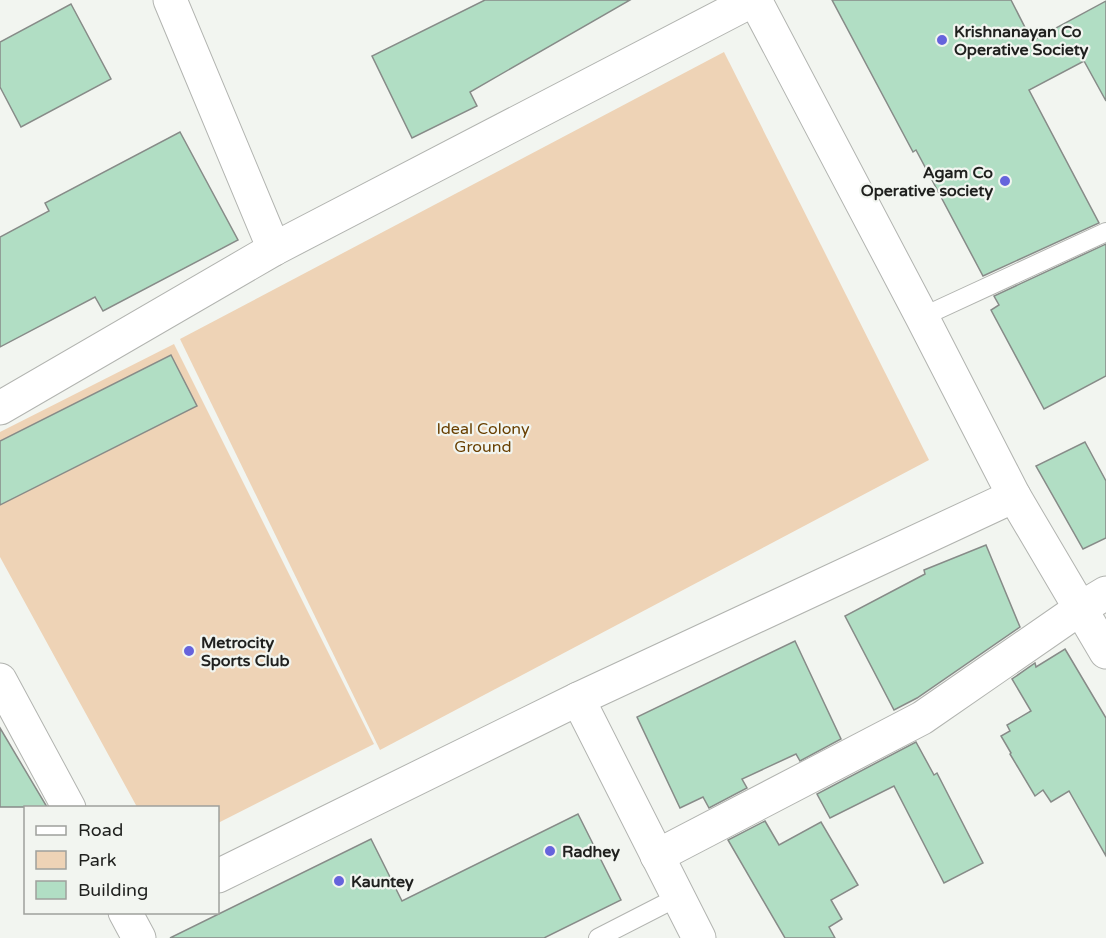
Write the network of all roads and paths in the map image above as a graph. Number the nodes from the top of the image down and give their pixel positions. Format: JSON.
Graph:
{"nodes":[{"id":1,"x":170,"y":0,"type":"edge"},
{"id":2,"x":754,"y":0,"type":"edge"},
{"id":3,"x":1106,"y":232,"type":"edge"},
{"id":4,"x":274,"y":249,"type":"junction"},
{"id":5,"x":922,"y":317,"type":"junction"},
{"id":6,"x":0,"y":408,"type":"edge"},
{"id":7,"x":1014,"y":496,"type":"junction"},
{"id":8,"x":1093,"y":601,"type":"edge"},
{"id":9,"x":1106,"y":652,"type":"edge"},
{"id":10,"x":0,"y":680,"type":"edge"},
{"id":11,"x":578,"y":699,"type":"junction"},
{"id":12,"x":68,"y":806,"type":"edge"},
{"id":13,"x":657,"y":856,"type":"junction"},
{"id":14,"x":219,"y":876,"type":"edge"},
{"id":15,"x":678,"y":897,"type":"junction"},
{"id":16,"x":598,"y":938,"type":"edge"},
{"id":17,"x":699,"y":938,"type":"edge"}],
"edges":[{"from":1,"to":4,"type":"street"},
{"from":2,"to":4,"type":"street"},
{"from":2,"to":5,"type":"street"},
{"from":3,"to":5,"type":"lane"},
{"from":4,"to":6,"type":"street"},
{"from":5,"to":7,"type":"street"},
{"from":7,"to":8,"type":"street"},
{"from":7,"to":11,"type":"street"},
{"from":8,"to":9,"type":"street"},
{"from":8,"to":13,"type":"street"},
{"from":10,"to":12,"type":"street"},
{"from":11,"to":13,"type":"street"},
{"from":11,"to":14,"type":"street"},
{"from":13,"to":15,"type":"street"},
{"from":15,"to":16,"type":"lane"},
{"from":15,"to":17,"type":"street"}]}
